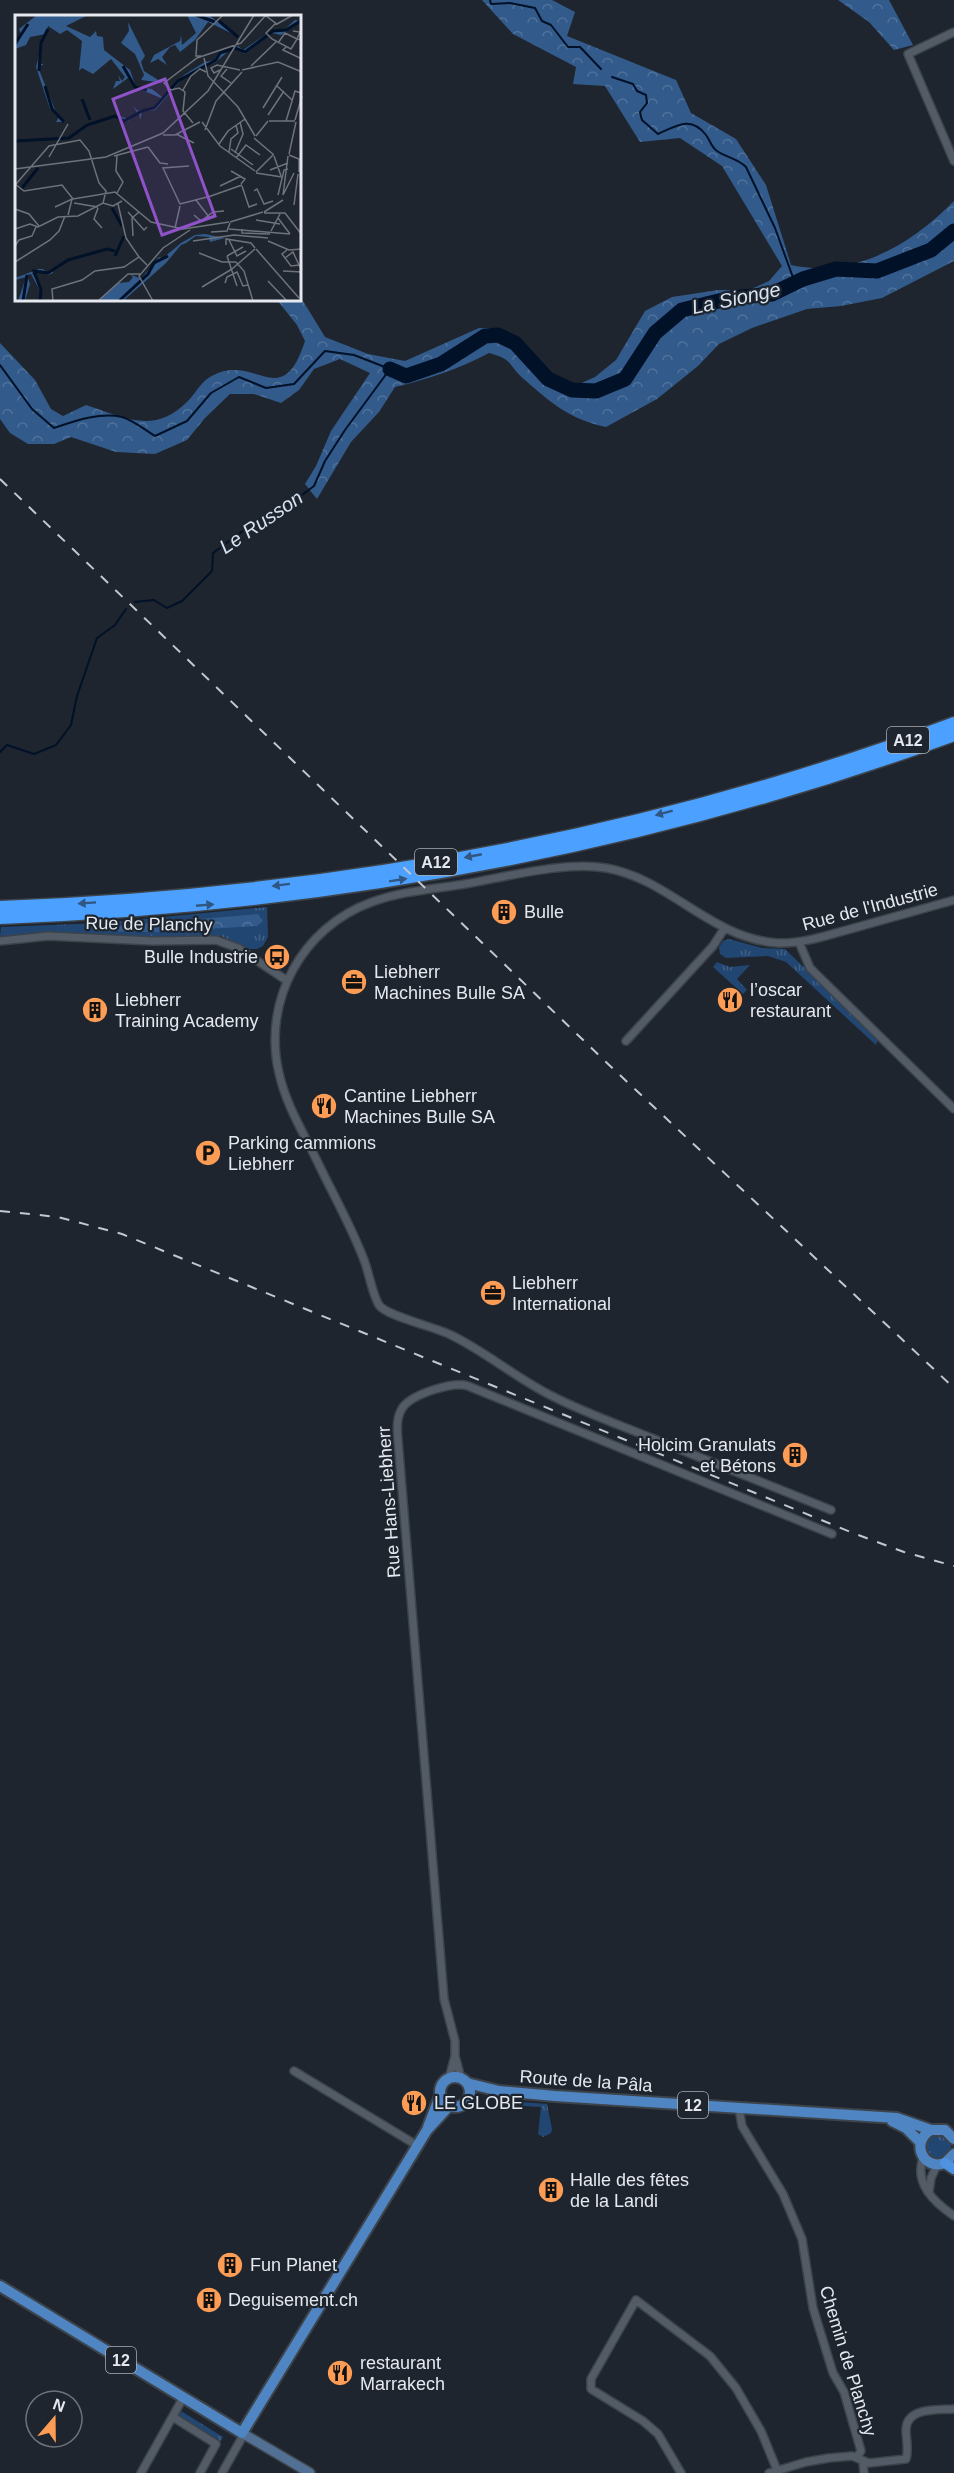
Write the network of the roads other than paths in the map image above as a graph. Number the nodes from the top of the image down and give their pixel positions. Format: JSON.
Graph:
{"nodes":[{"id":1,"x":954,"y":32,"type":"edge"},
{"id":2,"x":954,"y":161,"type":"edge"},
{"id":3,"x":954,"y":723,"type":"edge"},
{"id":4,"x":954,"y":735,"type":"edge"},
{"id":5,"x":954,"y":743,"type":"edge"},
{"id":6,"x":627,"y":834,"type":"junction"},
{"id":7,"x":954,"y":900,"type":"edge"},
{"id":8,"x":0,"y":907,"type":"edge"},
{"id":9,"x":0,"y":918,"type":"edge"},
{"id":10,"x":724,"y":929,"type":"junction"},
{"id":11,"x":0,"y":941,"type":"edge"},
{"id":12,"x":799,"y":942,"type":"junction"},
{"id":13,"x":286,"y":980,"type":"junction"},
{"id":14,"x":626,"y":1041,"type":"dead end"},
{"id":15,"x":954,"y":1109,"type":"edge"},
{"id":16,"x":831,"y":1510,"type":"dead end"},
{"id":17,"x":832,"y":1534,"type":"dead end"},
{"id":18,"x":455,"y":2056,"type":"junction"},
{"id":19,"x":294,"y":2071,"type":"dead end"},
{"id":20,"x":449,"y":2078,"type":"junction"},
{"id":21,"x":464,"y":2080,"type":"junction"},
{"id":22,"x":499,"y":2091,"type":"junction"},
{"id":23,"x":440,"y":2096,"type":"junction"},
{"id":24,"x":470,"y":2096,"type":"junction"},
{"id":25,"x":449,"y":2106,"type":"junction"},
{"id":26,"x":739,"y":2108,"type":"junction"},
{"id":27,"x":886,"y":2118,"type":"junction"},
{"id":28,"x":427,"y":2130,"type":"junction"},
{"id":29,"x":931,"y":2130,"type":"junction"},
{"id":30,"x":954,"y":2139,"type":"edge"},
{"id":31,"x":920,"y":2142,"type":"junction"},
{"id":32,"x":418,"y":2145,"type":"junction"},
{"id":33,"x":954,"y":2154,"type":"edge"},
{"id":34,"x":923,"y":2158,"type":"junction"},
{"id":35,"x":945,"y":2166,"type":"edge"},
{"id":36,"x":929,"y":2192,"type":"junction"},
{"id":37,"x":954,"y":2216,"type":"edge"},
{"id":38,"x":0,"y":2286,"type":"edge"},
{"id":39,"x":183,"y":2398,"type":"junction"},
{"id":40,"x":954,"y":2409,"type":"edge"},
{"id":41,"x":173,"y":2417,"type":"junction"},
{"id":42,"x":243,"y":2434,"type":"junction"},
{"id":43,"x":860,"y":2460,"type":"junction"},
{"id":44,"x":777,"y":2470,"type":"junction"},
{"id":45,"x":141,"y":2473,"type":"edge"},
{"id":46,"x":200,"y":2473,"type":"edge"},
{"id":47,"x":222,"y":2473,"type":"edge"},
{"id":48,"x":310,"y":2473,"type":"edge"},
{"id":49,"x":681,"y":2473,"type":"edge"},
{"id":50,"x":769,"y":2473,"type":"edge"},
{"id":51,"x":864,"y":2473,"type":"edge"}],
"edges":[{"from":1,"to":2,"type":"street"},
{"from":3,"to":8,"type":"highway","number":"A12","one_way":true},
{"from":4,"to":6,"type":"highway","number":"A12"},
{"from":5,"to":6,"type":"highway"},
{"from":9,"to":6,"type":"highway","number":"A12","one_way":true},
{"from":7,"to":12,"type":"street","name":"Rue de l'Industrie"},
{"from":10,"to":12,"type":"street","name":"Rue de l'Industrie"},
{"from":10,"to":13,"type":"street","name":"Rue de l'Industrie"},
{"from":10,"to":14,"type":"street"},
{"from":11,"to":13,"type":"street","name":"Rue de Planchy"},
{"from":12,"to":15,"type":"street"},
{"from":13,"to":16,"type":"street"},
{"from":17,"to":18,"type":"street","name":"Rue Hans-Liebherr"},
{"from":18,"to":20,"type":"street","name":"Rue Hans-Liebherr"},
{"from":18,"to":21,"type":"street","name":"Rue Hans-Liebherr"},
{"from":19,"to":32,"type":"street"},
{"from":20,"to":21,"type":"main road","name":"Route de la Pâla","number":"12"},
{"from":20,"to":23,"type":"main road","name":"Route de la Pâla","number":"12"},
{"from":21,"to":22,"type":"main road","name":"Route de la Pâla","number":"12"},
{"from":21,"to":24,"type":"main road"},
{"from":22,"to":24,"type":"main road","name":"Route de la Pâla","number":"12"},
{"from":22,"to":26,"type":"main road","name":"Route de la Pâla","number":"12"},
{"from":23,"to":25,"type":"main road"},
{"from":23,"to":28,"type":"main road","name":"Route de la Pâla","number":"12"},
{"from":24,"to":25,"type":"main road","name":"Route de la Pâla","number":"12"},
{"from":25,"to":28,"type":"main road","name":"Route de la Pâla","number":"12"},
{"from":26,"to":27,"type":"main road","name":"Route de la Pâla","number":"12"},
{"from":26,"to":43,"type":"street","name":"Chemin de Planchy"},
{"from":27,"to":29,"type":"main road","name":"Route de la Pâla","number":"12"},
{"from":27,"to":31,"type":"main road","name":"Route de la Pâla","number":"12"},
{"from":28,"to":32,"type":"main road","name":"Route de la Pâla","number":"12"},
{"from":29,"to":30,"type":"main road","number":"12"},
{"from":29,"to":31,"type":"main road"},
{"from":31,"to":34,"type":"main road"},
{"from":32,"to":42,"type":"main road","name":"Route de la Pâla","number":"12"},
{"from":33,"to":35,"type":"main road"},
{"from":34,"to":35,"type":"main road"},
{"from":34,"to":36,"type":"street"},
{"from":35,"to":36,"type":"street"},
{"from":36,"to":37,"type":"street"},
{"from":38,"to":39,"type":"main road","number":"12"},
{"from":39,"to":41,"type":"street"},
{"from":39,"to":42,"type":"main road","number":"12"},
{"from":40,"to":43,"type":"street"},
{"from":41,"to":45,"type":"street"},
{"from":41,"to":46,"type":"street"},
{"from":42,"to":47,"type":"street"},
{"from":42,"to":48,"type":"main road"},
{"from":43,"to":44,"type":"street"},
{"from":43,"to":51,"type":"street","name":"Chemin de Planchy"},
{"from":44,"to":49,"type":"street"},
{"from":44,"to":50,"type":"street"}]}
